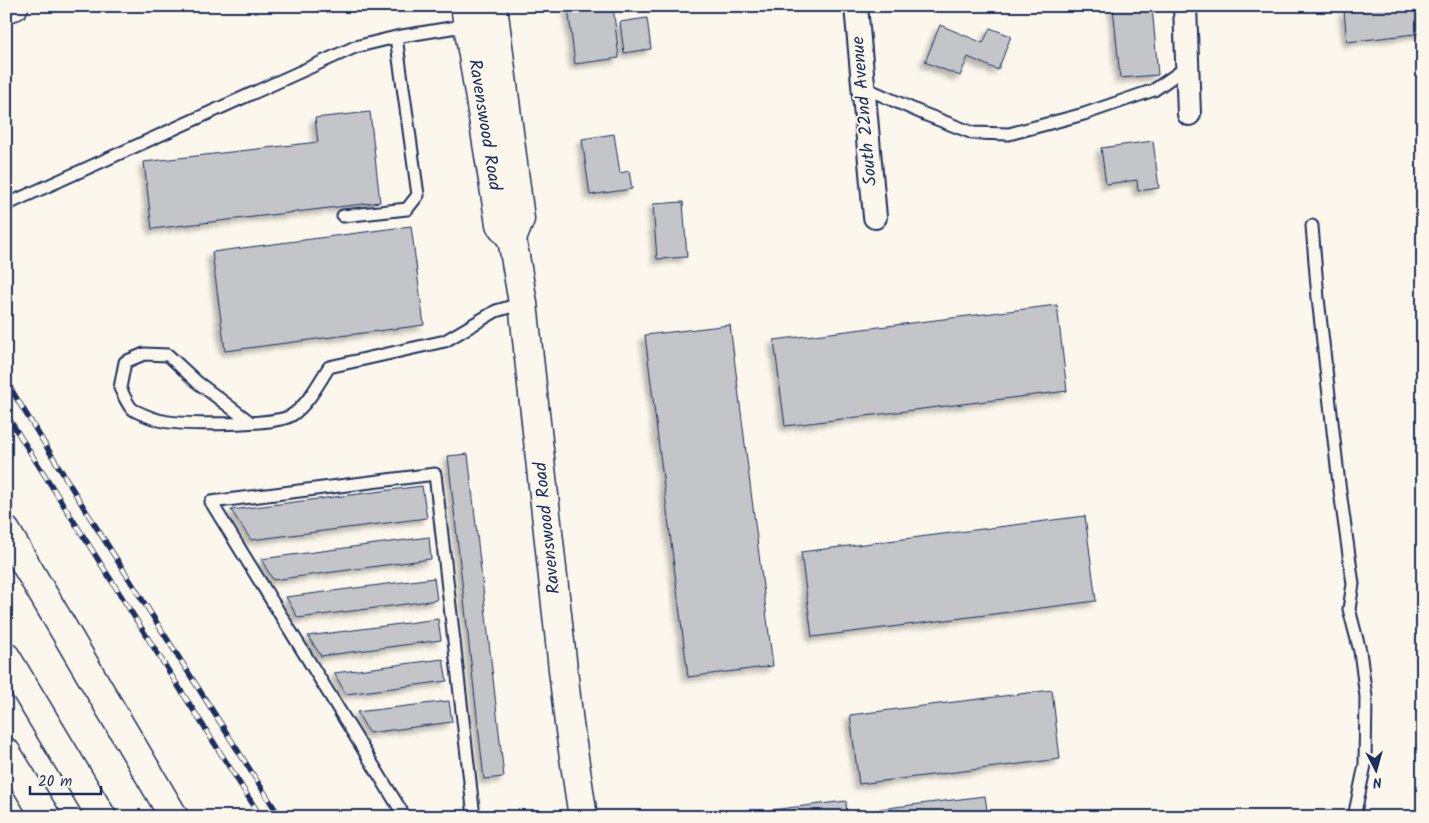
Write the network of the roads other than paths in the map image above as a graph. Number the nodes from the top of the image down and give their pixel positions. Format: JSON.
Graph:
{"nodes":[{"id":1,"x":14,"y":6,"type":"edge"},
{"id":2,"x":493,"y":6,"type":"edge"},
{"id":3,"x":856,"y":6,"type":"edge"},
{"id":4,"x":1185,"y":6,"type":"edge"},
{"id":5,"x":6,"y":8,"type":"edge"},
{"id":6,"x":467,"y":16,"type":"edge"},
{"id":7,"x":396,"y":37,"type":"junction"},
{"id":8,"x":1187,"y":67,"type":"junction"},
{"id":9,"x":863,"y":87,"type":"junction"},
{"id":10,"x":1190,"y":114,"type":"dead end"},
{"id":11,"x":10,"y":203,"type":"dead end"},
{"id":12,"x":343,"y":216,"type":"dead end"},
{"id":13,"x":875,"y":216,"type":"dead end"},
{"id":14,"x":1312,"y":226,"type":"dead end"},
{"id":15,"x":512,"y":239,"type":"junction"},
{"id":16,"x":523,"y":303,"type":"junction"},
{"id":17,"x":250,"y":422,"type":"junction"},
{"id":18,"x":6,"y":531,"type":"edge"},
{"id":19,"x":6,"y":656,"type":"edge"},
{"id":20,"x":6,"y":752,"type":"edge"},
{"id":21,"x":46,"y":817,"type":"edge"},
{"id":22,"x":102,"y":817,"type":"edge"},
{"id":23,"x":174,"y":817,"type":"edge"},
{"id":24,"x":405,"y":817,"type":"edge"},
{"id":25,"x":474,"y":817,"type":"edge"},
{"id":26,"x":583,"y":817,"type":"edge"},
{"id":27,"x":1354,"y":817,"type":"edge"}],
"edges":[{"from":1,"to":5,"type":"main road"},
{"from":2,"to":15,"type":"main road","name":"Ravenswood Road"},
{"from":3,"to":9,"type":"street","name":"South 22nd Avenue"},
{"from":4,"to":8,"type":"street"},
{"from":6,"to":7,"type":"lane"},
{"from":6,"to":15,"type":"main road","name":"Ravenswood Road"},
{"from":7,"to":11,"type":"lane"},
{"from":7,"to":12,"type":"lane"},
{"from":8,"to":9,"type":"lane"},
{"from":8,"to":10,"type":"street"},
{"from":9,"to":13,"type":"street","name":"South 22nd Avenue"},
{"from":14,"to":27,"type":"lane"},
{"from":15,"to":16,"type":"main road","name":"Ravenswood Road"},
{"from":16,"to":17,"type":"lane"},
{"from":16,"to":26,"type":"main road","name":"Ravenswood Road"},
{"from":17,"to":17,"type":"lane"},
{"from":18,"to":23,"type":"main road"},
{"from":19,"to":22,"type":"main road"},
{"from":20,"to":21,"type":"main road"},
{"from":24,"to":25,"type":"lane"}]}
